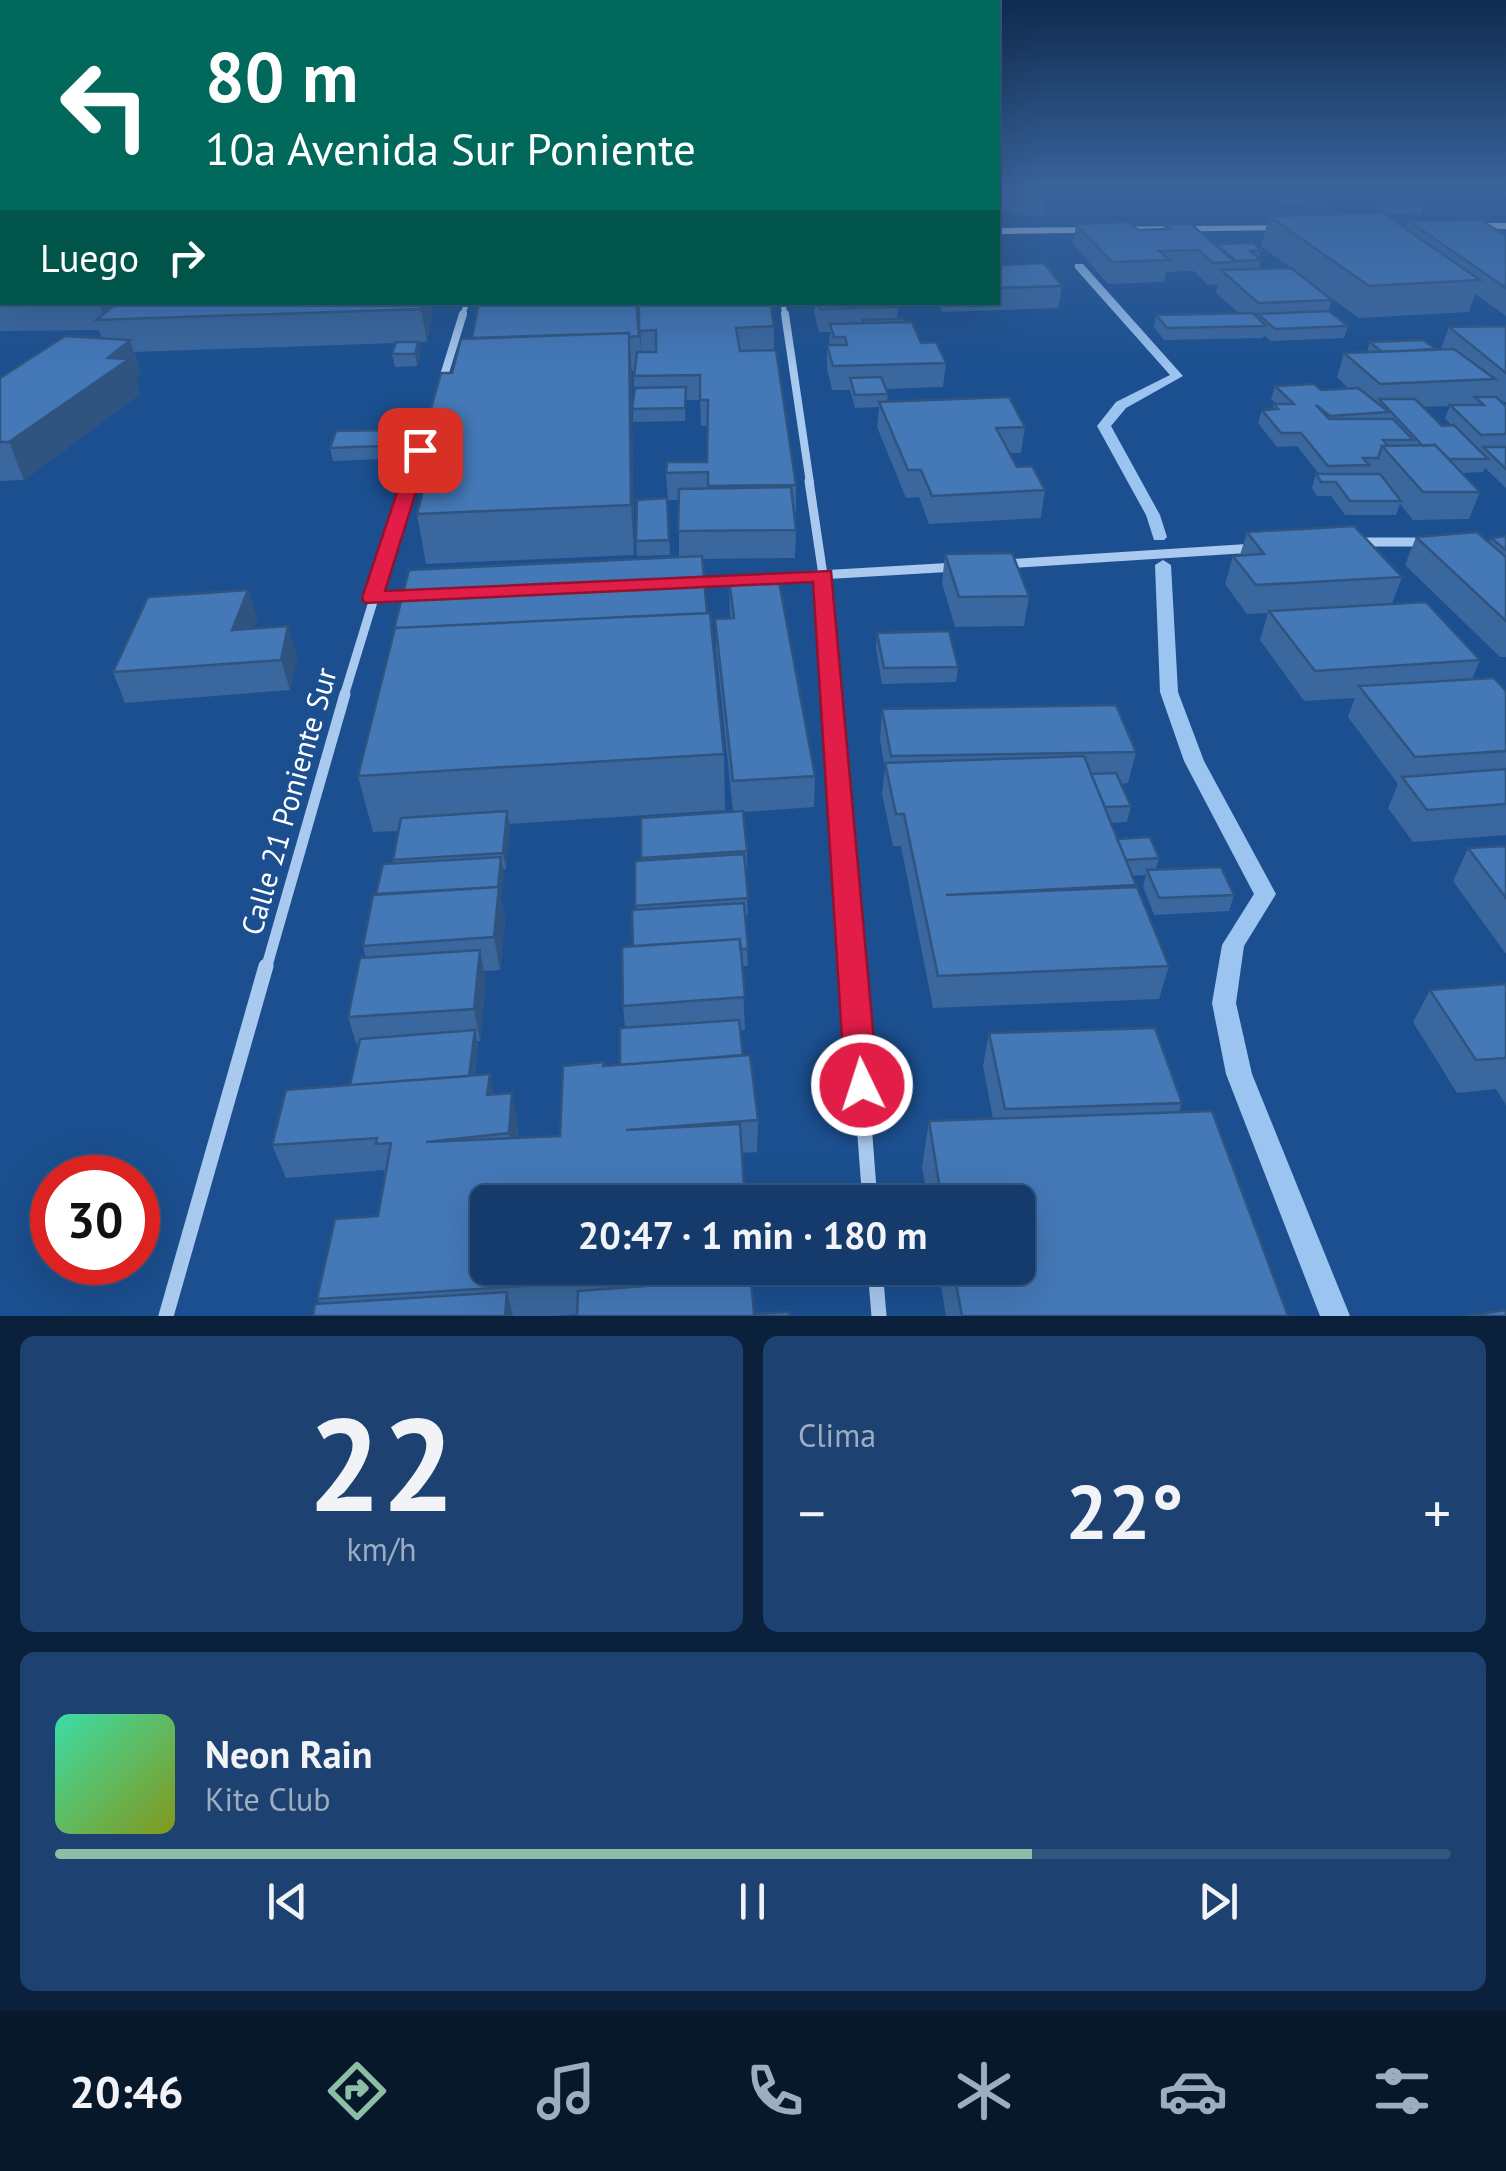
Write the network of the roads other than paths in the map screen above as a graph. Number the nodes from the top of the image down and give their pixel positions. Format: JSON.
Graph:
{"nodes":[{"id":1,"x":467,"y":305,"type":"edge"},
{"id":2,"x":782,"y":305,"type":"edge"},
{"id":3,"x":438,"y":395,"type":"edge"},
{"id":4,"x":426,"y":432,"type":"edge"},
{"id":5,"x":1338,"y":542,"type":"edge"},
{"id":6,"x":1432,"y":542,"type":"edge"},
{"id":7,"x":1259,"y":548,"type":"edge"},
{"id":8,"x":982,"y":565,"type":"edge"},
{"id":9,"x":962,"y":566,"type":"edge"},
{"id":10,"x":823,"y":575,"type":"junction"},
{"id":11,"x":764,"y":578,"type":"edge"},
{"id":12,"x":745,"y":579,"type":"edge"},
{"id":13,"x":686,"y":582,"type":"edge"},
{"id":14,"x":431,"y":595,"type":"edge"},
{"id":15,"x":372,"y":598,"type":"junction"},
{"id":16,"x":869,"y":1185,"type":"edge"},
{"id":17,"x":876,"y":1285,"type":"edge"},
{"id":18,"x":166,"y":1316,"type":"edge"},
{"id":19,"x":879,"y":1316,"type":"edge"}],
"edges":[{"from":1,"to":3,"type":"street"},
{"from":2,"to":10,"type":"street"},
{"from":4,"to":15,"type":"street","name":"Calle 21 Poniente Sur"},
{"from":5,"to":6,"type":"street"},
{"from":7,"to":8,"type":"street"},
{"from":9,"to":10,"type":"street"},
{"from":10,"to":11,"type":"street"},
{"from":10,"to":16,"type":"street"},
{"from":12,"to":13,"type":"street"},
{"from":14,"to":15,"type":"street"},
{"from":15,"to":18,"type":"street","name":"Calle 21 Poniente Sur"},
{"from":17,"to":19,"type":"street"}]}
